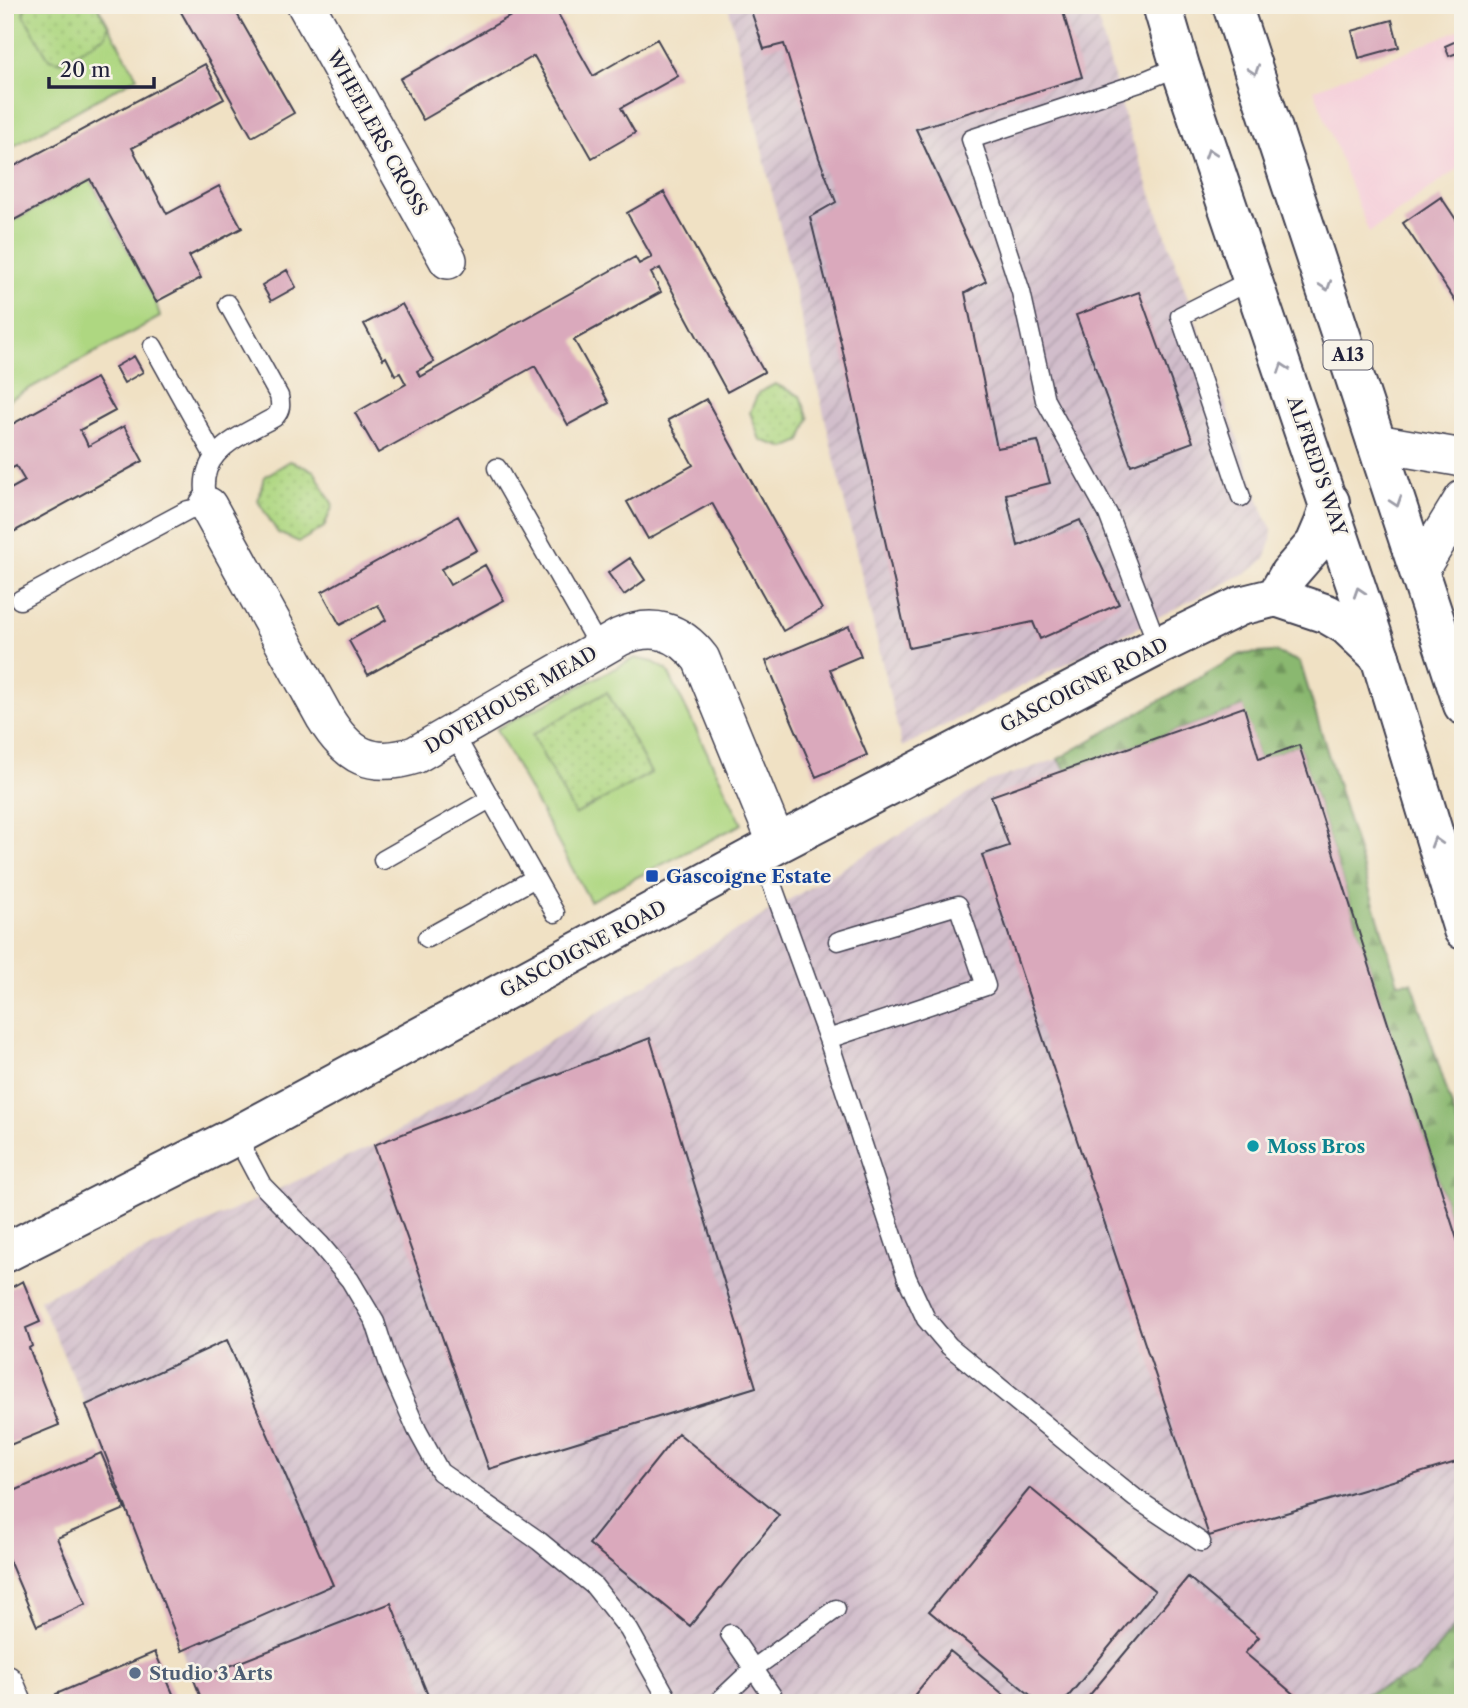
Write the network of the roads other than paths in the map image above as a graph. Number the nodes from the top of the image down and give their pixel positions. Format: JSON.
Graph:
{"nodes":[{"id":1,"x":306,"y":5,"type":"edge"},
{"id":2,"x":1162,"y":5,"type":"edge"},
{"id":3,"x":1232,"y":5,"type":"edge"},
{"id":4,"x":1180,"y":66,"type":"junction"},
{"id":5,"x":448,"y":260,"type":"dead end"},
{"id":6,"x":1253,"y":279,"type":"junction"},
{"id":7,"x":228,"y":304,"type":"dead end"},
{"id":8,"x":153,"y":345,"type":"dead end"},
{"id":9,"x":1376,"y":443,"type":"junction"},
{"id":10,"x":214,"y":456,"type":"junction"},
{"id":11,"x":1463,"y":458,"type":"edge"},
{"id":12,"x":497,"y":468,"type":"dead end"},
{"id":13,"x":1241,"y":498,"type":"dead end"},
{"id":14,"x":1463,"y":499,"type":"edge"},
{"id":15,"x":1330,"y":502,"type":"junction"},
{"id":16,"x":208,"y":506,"type":"junction"},
{"id":17,"x":1419,"y":571,"type":"junction"},
{"id":18,"x":1276,"y":597,"type":"junction"},
{"id":19,"x":20,"y":600,"type":"dead end"},
{"id":20,"x":1158,"y":646,"type":"junction"},
{"id":21,"x":600,"y":649,"type":"junction"},
{"id":22,"x":1380,"y":657,"type":"junction"},
{"id":23,"x":1463,"y":705,"type":"edge"},
{"id":24,"x":454,"y":734,"type":"junction"},
{"id":25,"x":490,"y":799,"type":"junction"},
{"id":26,"x":769,"y":849,"type":"junction"},
{"id":27,"x":383,"y":860,"type":"dead end"},
{"id":28,"x":535,"y":878,"type":"junction"},
{"id":29,"x":555,"y":913,"type":"dead end"},
{"id":30,"x":1463,"y":930,"type":"edge"},
{"id":31,"x":427,"y":938,"type":"dead end"},
{"id":32,"x":838,"y":941,"type":"dead end"},
{"id":33,"x":828,"y":1040,"type":"junction"},
{"id":34,"x":236,"y":1136,"type":"junction"},
{"id":35,"x":5,"y":1253,"type":"edge"},
{"id":36,"x":1201,"y":1542,"type":"dead end"},
{"id":37,"x":836,"y":1609,"type":"dead end"},
{"id":38,"x":730,"y":1634,"type":"dead end"},
{"id":39,"x":753,"y":1668,"type":"junction"},
{"id":40,"x":5,"y":1684,"type":"edge"},
{"id":41,"x":13,"y":1703,"type":"edge"},
{"id":42,"x":670,"y":1703,"type":"edge"},
{"id":43,"x":717,"y":1703,"type":"edge"},
{"id":44,"x":776,"y":1703,"type":"edge"}],
"edges":[{"from":1,"to":5,"type":"street","name":"WHEELERS CROSS"},
{"from":2,"to":4,"type":"main road","name":"ALFRED'S WAY"},
{"from":3,"to":9,"type":"main road","number":"A13","one_way":true},
{"from":6,"to":4,"type":"main road","name":"ALFRED'S WAY","one_way":true},
{"from":4,"to":20,"type":"lane"},
{"from":6,"to":13,"type":"lane"},
{"from":15,"to":6,"type":"main road","name":"ALFRED'S WAY","one_way":true},
{"from":7,"to":10,"type":"lane"},
{"from":8,"to":10,"type":"lane"},
{"from":9,"to":11,"type":"street"},
{"from":9,"to":17,"type":"main road","number":"A13","one_way":true},
{"from":10,"to":16,"type":"lane","name":"DOVEHOUSE MEAD"},
{"from":12,"to":21,"type":"lane"},
{"from":14,"to":17,"type":"street"},
{"from":15,"to":18,"type":"main road"},
{"from":22,"to":15,"type":"main road","name":"ALFRED'S WAY","one_way":true},
{"from":16,"to":19,"type":"lane"},
{"from":16,"to":24,"type":"street","name":"DOVEHOUSE MEAD"},
{"from":17,"to":23,"type":"main road","number":"A13"},
{"from":18,"to":20,"type":"main road","name":"GASCOIGNE ROAD"},
{"from":18,"to":22,"type":"main road"},
{"from":20,"to":26,"type":"main road","name":"GASCOIGNE ROAD"},
{"from":21,"to":24,"type":"street","name":"DOVEHOUSE MEAD"},
{"from":21,"to":26,"type":"street","name":"DOVEHOUSE MEAD"},
{"from":30,"to":22,"type":"main road","name":"ALFRED'S WAY","one_way":true},
{"from":24,"to":25,"type":"lane"},
{"from":25,"to":27,"type":"lane"},
{"from":25,"to":28,"type":"lane"},
{"from":26,"to":33,"type":"lane"},
{"from":26,"to":34,"type":"main road","name":"GASCOIGNE ROAD"},
{"from":28,"to":29,"type":"lane"},
{"from":28,"to":31,"type":"lane"},
{"from":32,"to":33,"type":"lane"},
{"from":33,"to":36,"type":"lane"},
{"from":34,"to":35,"type":"main road","name":"GASCOIGNE ROAD"},
{"from":34,"to":42,"type":"lane"},
{"from":37,"to":39,"type":"lane"},
{"from":38,"to":39,"type":"lane"},
{"from":39,"to":43,"type":"lane"},
{"from":39,"to":44,"type":"lane"},
{"from":40,"to":41,"type":"street"}]}
